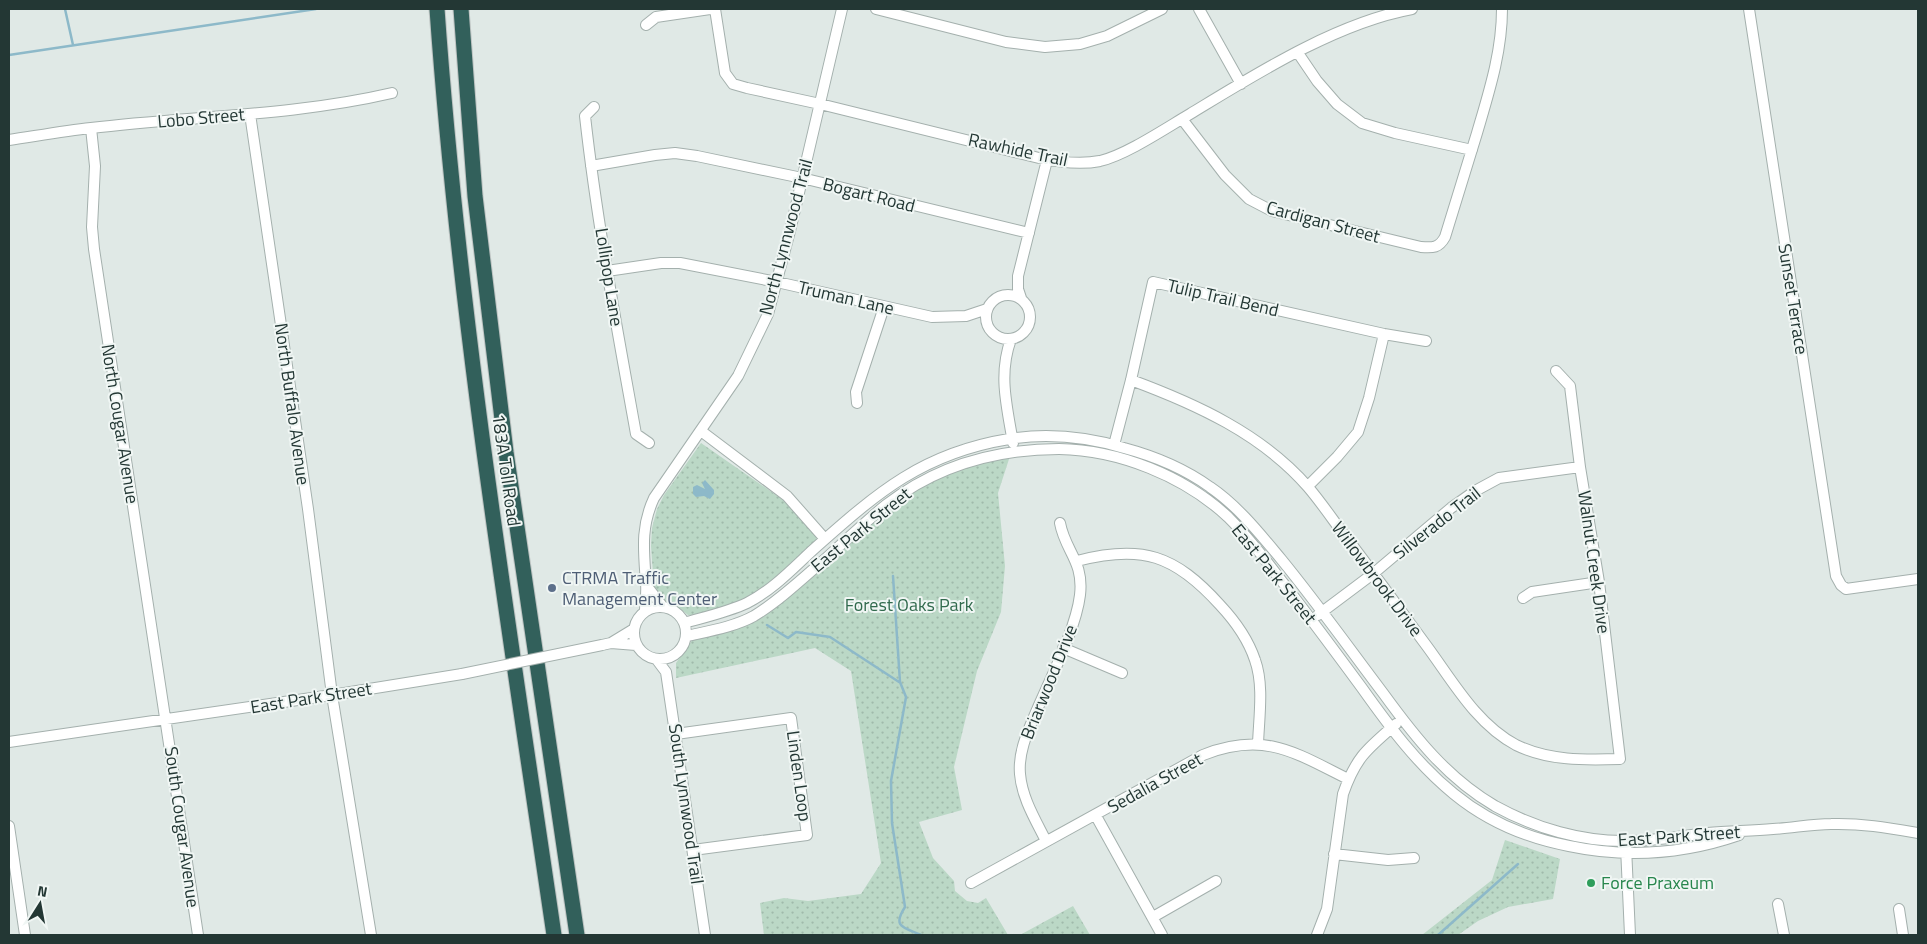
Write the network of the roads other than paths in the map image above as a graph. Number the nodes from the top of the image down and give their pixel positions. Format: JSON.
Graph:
{"nodes":[{"id":1,"x":437,"y":9,"type":"edge"},
{"id":2,"x":461,"y":9,"type":"edge"},
{"id":3,"x":710,"y":9,"type":"edge"},
{"id":4,"x":715,"y":9,"type":"edge"},
{"id":5,"x":842,"y":9,"type":"edge"},
{"id":6,"x":876,"y":9,"type":"edge"},
{"id":7,"x":1162,"y":9,"type":"edge"},
{"id":8,"x":1199,"y":9,"type":"edge"},
{"id":9,"x":1412,"y":9,"type":"edge"},
{"id":10,"x":1502,"y":9,"type":"edge"},
{"id":11,"x":1749,"y":9,"type":"edge"},
{"id":12,"x":646,"y":25,"type":"dead end"},
{"id":13,"x":1298,"y":53,"type":"junction"},
{"id":14,"x":1241,"y":84,"type":"junction"},
{"id":15,"x":392,"y":93,"type":"dead end"},
{"id":16,"x":820,"y":104,"type":"junction"},
{"id":17,"x":594,"y":107,"type":"dead end"},
{"id":18,"x":250,"y":114,"type":"junction"},
{"id":19,"x":1182,"y":119,"type":"junction"},
{"id":20,"x":92,"y":128,"type":"junction"},
{"id":21,"x":9,"y":140,"type":"edge"},
{"id":22,"x":1472,"y":150,"type":"junction"},
{"id":23,"x":1047,"y":160,"type":"junction"},
{"id":24,"x":591,"y":166,"type":"junction"},
{"id":25,"x":802,"y":178,"type":"junction"},
{"id":26,"x":1029,"y":233,"type":"junction"},
{"id":27,"x":607,"y":270,"type":"junction"},
{"id":28,"x":1018,"y":276,"type":"junction"},
{"id":29,"x":777,"y":282,"type":"junction"},
{"id":30,"x":1001,"y":296,"type":"junction"},
{"id":31,"x":1021,"y":298,"type":"junction"},
{"id":32,"x":884,"y":307,"type":"junction"},
{"id":33,"x":987,"y":309,"type":"junction"},
{"id":34,"x":966,"y":316,"type":"junction"},
{"id":35,"x":986,"y":322,"type":"junction"},
{"id":36,"x":1384,"y":334,"type":"junction"},
{"id":37,"x":999,"y":337,"type":"junction"},
{"id":38,"x":1011,"y":339,"type":"junction"},
{"id":39,"x":1426,"y":341,"type":"dead end"},
{"id":40,"x":1005,"y":356,"type":"junction"},
{"id":41,"x":1556,"y":371,"type":"dead end"},
{"id":42,"x":1131,"y":380,"type":"junction"},
{"id":43,"x":857,"y":402,"type":"dead end"},
{"id":44,"x":701,"y":431,"type":"junction"},
{"id":45,"x":1012,"y":438,"type":"junction"},
{"id":46,"x":649,"y":443,"type":"dead end"},
{"id":47,"x":1114,"y":445,"type":"junction"},
{"id":48,"x":1014,"y":451,"type":"junction"},
{"id":49,"x":1580,"y":467,"type":"junction"},
{"id":50,"x":1308,"y":486,"type":"junction"},
{"id":51,"x":1060,"y":523,"type":"dead end"},
{"id":52,"x":825,"y":539,"type":"junction"},
{"id":53,"x":1077,"y":561,"type":"junction"},
{"id":54,"x":1374,"y":573,"type":"junction"},
{"id":55,"x":1918,"y":578,"type":"edge"},
{"id":56,"x":1598,"y":582,"type":"junction"},
{"id":57,"x":646,"y":585,"type":"junction"},
{"id":58,"x":1523,"y":598,"type":"dead end"},
{"id":59,"x":663,"y":607,"type":"junction"},
{"id":60,"x":645,"y":611,"type":"junction"},
{"id":61,"x":1322,"y":612,"type":"junction"},
{"id":62,"x":1311,"y":619,"type":"junction"},
{"id":63,"x":684,"y":623,"type":"junction"},
{"id":64,"x":634,"y":629,"type":"junction"},
{"id":65,"x":687,"y":636,"type":"junction"},
{"id":66,"x":606,"y":644,"type":"junction"},
{"id":67,"x":636,"y":644,"type":"junction"},
{"id":68,"x":1063,"y":648,"type":"junction"},
{"id":69,"x":671,"y":657,"type":"junction"},
{"id":70,"x":657,"y":660,"type":"junction"},
{"id":71,"x":666,"y":672,"type":"junction"},
{"id":72,"x":1122,"y":673,"type":"dead end"},
{"id":73,"x":332,"y":695,"type":"junction"},
{"id":74,"x":1402,"y":719,"type":"junction"},
{"id":75,"x":166,"y":720,"type":"junction"},
{"id":76,"x":1392,"y":729,"type":"junction"},
{"id":77,"x":676,"y":734,"type":"junction"},
{"id":78,"x":9,"y":742,"type":"edge"},
{"id":79,"x":1258,"y":744,"type":"junction"},
{"id":80,"x":1620,"y":759,"type":"joint"},
{"id":81,"x":1348,"y":779,"type":"junction"},
{"id":82,"x":1096,"y":816,"type":"junction"},
{"id":83,"x":9,"y":826,"type":"edge"},
{"id":84,"x":1752,"y":831,"type":"junction"},
{"id":85,"x":1918,"y":833,"type":"edge"},
{"id":86,"x":1046,"y":840,"type":"junction"},
{"id":87,"x":1625,"y":841,"type":"junction"},
{"id":88,"x":693,"y":850,"type":"junction"},
{"id":89,"x":1334,"y":854,"type":"junction"},
{"id":90,"x":1626,"y":854,"type":"junction"},
{"id":91,"x":1414,"y":858,"type":"dead end"},
{"id":92,"x":1216,"y":881,"type":"dead end"},
{"id":93,"x":971,"y":883,"type":"dead end"},
{"id":94,"x":1778,"y":904,"type":"dead end"},
{"id":95,"x":1899,"y":909,"type":"dead end"},
{"id":96,"x":1152,"y":917,"type":"junction"},
{"id":97,"x":25,"y":935,"type":"edge"},
{"id":98,"x":198,"y":935,"type":"edge"},
{"id":99,"x":371,"y":935,"type":"edge"},
{"id":100,"x":554,"y":935,"type":"edge"},
{"id":101,"x":577,"y":935,"type":"edge"},
{"id":102,"x":705,"y":935,"type":"edge"},
{"id":103,"x":1162,"y":935,"type":"edge"},
{"id":104,"x":1317,"y":935,"type":"edge"},
{"id":105,"x":1630,"y":935,"type":"edge"},
{"id":106,"x":1784,"y":935,"type":"edge"},
{"id":107,"x":1903,"y":935,"type":"edge"}],
"edges":[{"from":1,"to":100,"type":"highway","name":"183A Toll Road"},
{"from":2,"to":101,"type":"highway","name":"183A Toll Road"},
{"from":3,"to":12,"type":"street"},
{"from":4,"to":16,"type":"street","name":"Rawhide Trail"},
{"from":5,"to":16,"type":"street","name":"North Lynnwood Trail"},
{"from":6,"to":7,"type":"street"},
{"from":8,"to":14,"type":"street"},
{"from":9,"to":13,"type":"street","name":"Rawhide Trail"},
{"from":10,"to":22,"type":"street"},
{"from":11,"to":55,"type":"street","name":"Sunset Terrace"},
{"from":13,"to":14,"type":"street","name":"Rawhide Trail"},
{"from":13,"to":22,"type":"street"},
{"from":14,"to":19,"type":"street","name":"Rawhide Trail"},
{"from":15,"to":18,"type":"street","name":"Lobo Street"},
{"from":16,"to":23,"type":"street","name":"Rawhide Trail"},
{"from":16,"to":25,"type":"street","name":"North Lynnwood Trail"},
{"from":17,"to":24,"type":"street","name":"Lollipop Lane"},
{"from":18,"to":20,"type":"street","name":"Lobo Street"},
{"from":18,"to":73,"type":"street","name":"North Buffalo Avenue"},
{"from":19,"to":22,"type":"street","name":"Cardigan Street"},
{"from":19,"to":23,"type":"street","name":"Rawhide Trail"},
{"from":20,"to":21,"type":"street","name":"Lobo Street"},
{"from":20,"to":75,"type":"street","name":"North Cougar Avenue"},
{"from":23,"to":26,"type":"street"},
{"from":24,"to":25,"type":"street","name":"Bogart Road"},
{"from":24,"to":27,"type":"street","name":"Lollipop Lane"},
{"from":25,"to":26,"type":"street","name":"Bogart Road"},
{"from":25,"to":29,"type":"street","name":"North Lynnwood Trail"},
{"from":26,"to":28,"type":"street"},
{"from":27,"to":29,"type":"street","name":"Truman Lane"},
{"from":27,"to":46,"type":"street","name":"Lollipop Lane"},
{"from":28,"to":30,"type":"street"},
{"from":28,"to":31,"type":"street"},
{"from":29,"to":32,"type":"street","name":"Truman Lane"},
{"from":29,"to":44,"type":"street","name":"North Lynnwood Trail"},
{"from":30,"to":31,"type":"street"},
{"from":30,"to":33,"type":"street"},
{"from":31,"to":38,"type":"street"},
{"from":32,"to":34,"type":"street","name":"Truman Lane"},
{"from":32,"to":43,"type":"street"},
{"from":33,"to":34,"type":"street","name":"Truman Lane"},
{"from":33,"to":35,"type":"street"},
{"from":34,"to":35,"type":"street","name":"Truman Lane"},
{"from":35,"to":37,"type":"street"},
{"from":36,"to":39,"type":"street","name":"Tulip Trail Bend"},
{"from":36,"to":42,"type":"street","name":"Tulip Trail Bend"},
{"from":36,"to":50,"type":"street"},
{"from":37,"to":38,"type":"street"},
{"from":37,"to":40,"type":"street"},
{"from":38,"to":40,"type":"street"},
{"from":40,"to":45,"type":"street"},
{"from":41,"to":49,"type":"street","name":"Walnut Creek Drive"},
{"from":42,"to":47,"type":"street","name":"Tulip Trail Bend"},
{"from":42,"to":50,"type":"street","name":"Willowbrook Drive"},
{"from":44,"to":52,"type":"street"},
{"from":44,"to":57,"type":"street","name":"North Lynnwood Trail"},
{"from":45,"to":47,"type":"street","name":"East Park Street"},
{"from":45,"to":48,"type":"street"},
{"from":45,"to":52,"type":"street","name":"East Park Street"},
{"from":47,"to":61,"type":"street","name":"East Park Street"},
{"from":48,"to":62,"type":"street","name":"East Park Street"},
{"from":48,"to":65,"type":"street","name":"East Park Street"},
{"from":49,"to":54,"type":"street","name":"Silverado Trail"},
{"from":49,"to":56,"type":"street","name":"Walnut Creek Drive"},
{"from":50,"to":54,"type":"street","name":"Willowbrook Drive"},
{"from":51,"to":53,"type":"street","name":"Briarwood Drive"},
{"from":52,"to":63,"type":"street","name":"East Park Street"},
{"from":53,"to":68,"type":"street","name":"Briarwood Drive"},
{"from":53,"to":79,"type":"street"},
{"from":54,"to":61,"type":"street","name":"Silverado Trail"},
{"from":54,"to":80,"type":"street","name":"Willowbrook Drive"},
{"from":56,"to":58,"type":"street"},
{"from":56,"to":80,"type":"street","name":"Walnut Creek Drive"},
{"from":57,"to":59,"type":"street"},
{"from":57,"to":60,"type":"street","name":"North Lynnwood Trail"},
{"from":59,"to":60,"type":"street"},
{"from":59,"to":63,"type":"street"},
{"from":60,"to":64,"type":"street"},
{"from":61,"to":62,"type":"street","name":"Silverado Trail"},
{"from":61,"to":74,"type":"street","name":"East Park Street"},
{"from":62,"to":76,"type":"street","name":"East Park Street"},
{"from":63,"to":65,"type":"street"},
{"from":64,"to":66,"type":"street","name":"East Park Street"},
{"from":64,"to":67,"type":"street"},
{"from":65,"to":69,"type":"street"},
{"from":66,"to":67,"type":"street","name":"East Park Street"},
{"from":66,"to":73,"type":"street","name":"East Park Street","bridge":true},
{"from":67,"to":70,"type":"street"},
{"from":68,"to":72,"type":"street"},
{"from":68,"to":86,"type":"street","name":"Briarwood Drive"},
{"from":69,"to":70,"type":"street"},
{"from":69,"to":71,"type":"street","name":"South Lynnwood Trail"},
{"from":70,"to":71,"type":"street","name":"South Lynnwood Trail"},
{"from":71,"to":77,"type":"street","name":"South Lynnwood Trail"},
{"from":73,"to":75,"type":"street","name":"East Park Street"},
{"from":73,"to":99,"type":"street","name":"North Buffalo Avenue"},
{"from":74,"to":76,"type":"street"},
{"from":74,"to":87,"type":"street","name":"East Park Street"},
{"from":75,"to":78,"type":"street","name":"East Park Street"},
{"from":75,"to":98,"type":"street","name":"South Cougar Avenue"},
{"from":76,"to":81,"type":"street"},
{"from":76,"to":90,"type":"street","name":"East Park Street"},
{"from":77,"to":88,"type":"street","name":"South Lynnwood Trail"},
{"from":77,"to":88,"type":"street","name":"Linden Loop"},
{"from":79,"to":81,"type":"street","name":"Sedalia Street"},
{"from":79,"to":82,"type":"street","name":"Sedalia Street"},
{"from":81,"to":89,"type":"street"},
{"from":82,"to":86,"type":"street","name":"Sedalia Street"},
{"from":82,"to":96,"type":"street"},
{"from":83,"to":97,"type":"street"},
{"from":84,"to":85,"type":"street","name":"East Park Street"},
{"from":84,"to":87,"type":"street","name":"East Park Street"},
{"from":84,"to":90,"type":"street","name":"East Park Street"},
{"from":86,"to":93,"type":"street","name":"Sedalia Street"},
{"from":87,"to":90,"type":"street"},
{"from":88,"to":102,"type":"street","name":"South Lynnwood Trail"},
{"from":89,"to":91,"type":"street"},
{"from":89,"to":104,"type":"street"},
{"from":90,"to":105,"type":"street"},
{"from":92,"to":96,"type":"street"},
{"from":94,"to":106,"type":"street"},
{"from":95,"to":107,"type":"street"},
{"from":96,"to":103,"type":"street"}]}
